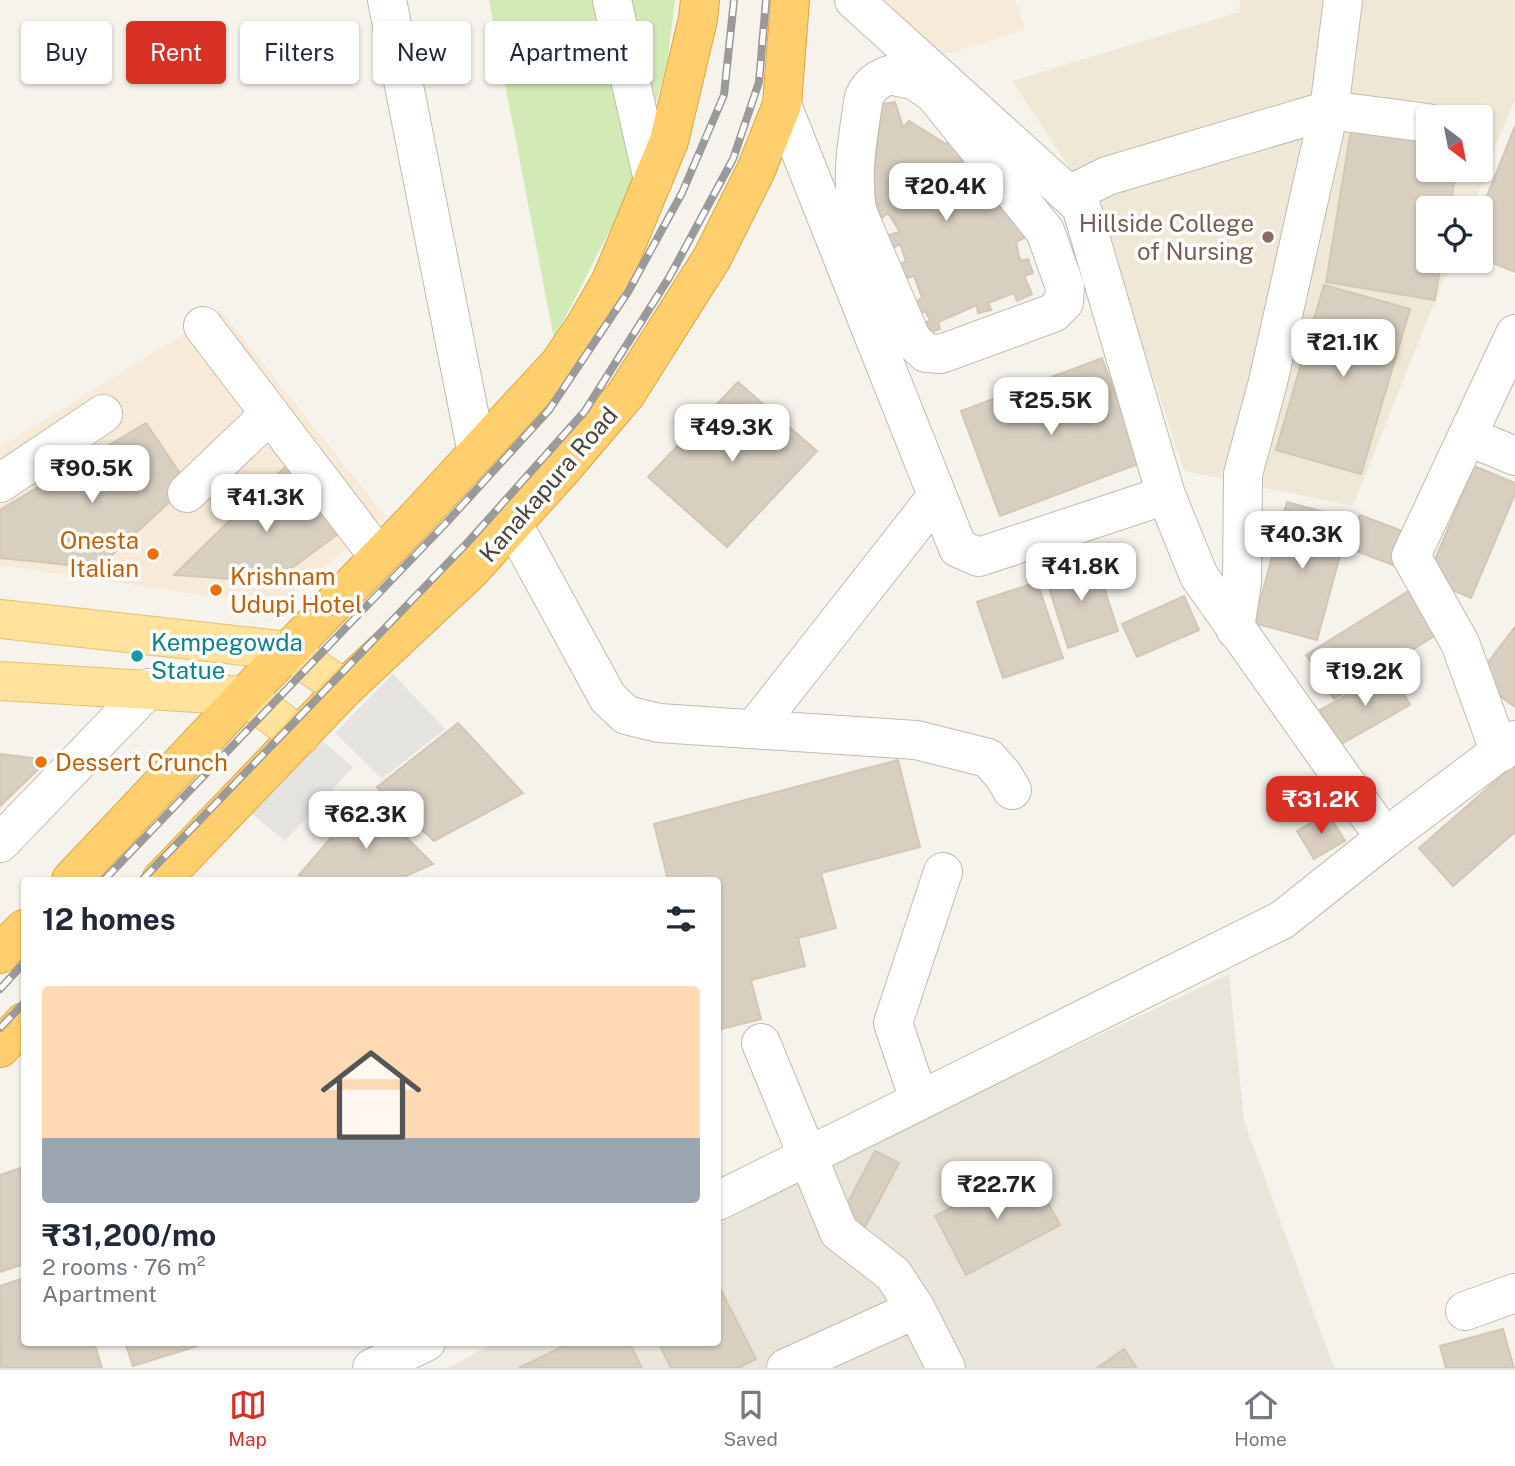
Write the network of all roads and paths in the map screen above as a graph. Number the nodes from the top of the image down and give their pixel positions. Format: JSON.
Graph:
{"nodes":[{"id":1,"x":387,"y":0,"type":"edge"},
{"id":2,"x":612,"y":0,"type":"edge"},
{"id":3,"x":700,"y":0,"type":"edge"},
{"id":4,"x":790,"y":0,"type":"edge"},
{"id":5,"x":854,"y":0,"type":"edge"},
{"id":6,"x":1343,"y":0,"type":"edge"},
{"id":7,"x":1329,"y":110,"type":"junction"},
{"id":8,"x":789,"y":121,"type":"junction"},
{"id":9,"x":1416,"y":121,"type":"edge"},
{"id":10,"x":857,"y":139,"type":"junction"},
{"id":11,"x":653,"y":180,"type":"junction"},
{"id":12,"x":1075,"y":200,"type":"junction"},
{"id":13,"x":1045,"y":231,"type":"junction"},
{"id":14,"x":203,"y":326,"type":"dead end"},
{"id":15,"x":1515,"y":334,"type":"edge"},
{"id":16,"x":103,"y":414,"type":"dead end"},
{"id":17,"x":270,"y":414,"type":"junction"},
{"id":18,"x":1467,"y":436,"type":"junction"},
{"id":19,"x":477,"y":453,"type":"junction"},
{"id":20,"x":1515,"y":456,"type":"edge"},
{"id":21,"x":0,"y":483,"type":"edge"},
{"id":22,"x":187,"y":493,"type":"dead end"},
{"id":23,"x":1166,"y":495,"type":"junction"},
{"id":24,"x":937,"y":496,"type":"junction"},
{"id":25,"x":513,"y":524,"type":"junction"},
{"id":26,"x":379,"y":557,"type":"junction"},
{"id":27,"x":0,"y":619,"type":"edge"},
{"id":28,"x":1235,"y":629,"type":"junction"},
{"id":29,"x":289,"y":650,"type":"junction"},
{"id":30,"x":0,"y":681,"type":"edge"},
{"id":31,"x":149,"y":688,"type":"junction"},
{"id":32,"x":344,"y":689,"type":"junction"},
{"id":33,"x":246,"y":696,"type":"junction"},
{"id":34,"x":754,"y":729,"type":"junction"},
{"id":35,"x":300,"y":736,"type":"junction"},
{"id":36,"x":1507,"y":747,"type":"edge"},
{"id":37,"x":1012,"y":790,"type":"dead end"},
{"id":38,"x":1385,"y":838,"type":"junction"},
{"id":39,"x":0,"y":843,"type":"edge"},
{"id":40,"x":943,"y":872,"type":"dead end"},
{"id":41,"x":74,"y":877,"type":"edge"},
{"id":42,"x":164,"y":877,"type":"edge"},
{"id":43,"x":21,"y":932,"type":"edge"},
{"id":44,"x":0,"y":954,"type":"edge"},
{"id":45,"x":21,"y":1025,"type":"edge"},
{"id":46,"x":761,"y":1043,"type":"dead end"},
{"id":47,"x":0,"y":1048,"type":"edge"},
{"id":48,"x":919,"y":1100,"type":"junction"},
{"id":49,"x":808,"y":1155,"type":"junction"},
{"id":50,"x":721,"y":1199,"type":"edge"},
{"id":51,"x":1515,"y":1293,"type":"edge"},
{"id":52,"x":916,"y":1310,"type":"junction"},
{"id":53,"x":1465,"y":1311,"type":"dead end"},
{"id":54,"x":418,"y":1346,"type":"edge"},
{"id":55,"x":372,"y":1368,"type":"edge"},
{"id":56,"x":786,"y":1368,"type":"edge"},
{"id":57,"x":946,"y":1368,"type":"edge"}],
"edges":[{"from":1,"to":19,"type":"street"},
{"from":2,"to":11,"type":"street"},
{"from":3,"to":11,"type":"highway"},
{"from":4,"to":8,"type":"highway","name":"Kanakapura Road"},
{"from":5,"to":12,"type":"street"},
{"from":6,"to":7,"type":"street"},
{"from":7,"to":9,"type":"street"},
{"from":7,"to":12,"type":"street"},
{"from":7,"to":28,"type":"street"},
{"from":8,"to":10,"type":"street"},
{"from":8,"to":24,"type":"street"},
{"from":8,"to":25,"type":"highway","name":"Kanakapura Road"},
{"from":10,"to":13,"type":"street"},
{"from":10,"to":13,"type":"street"},
{"from":11,"to":19,"type":"highway"},
{"from":12,"to":13,"type":"street"},
{"from":12,"to":23,"type":"street"},
{"from":14,"to":17,"type":"street"},
{"from":15,"to":18,"type":"street"},
{"from":16,"to":21,"type":"street"},
{"from":17,"to":22,"type":"street"},
{"from":17,"to":26,"type":"street"},
{"from":18,"to":20,"type":"street"},
{"from":18,"to":36,"type":"street"},
{"from":19,"to":26,"type":"highway"},
{"from":23,"to":24,"type":"street"},
{"from":23,"to":28,"type":"street"},
{"from":24,"to":34,"type":"street"},
{"from":25,"to":32,"type":"highway","name":"Kanakapura Road"},
{"from":25,"to":34,"type":"street"},
{"from":26,"to":29,"type":"highway"},
{"from":27,"to":29,"type":"main road"},
{"from":28,"to":38,"type":"street"},
{"from":29,"to":32,"type":"main road"},
{"from":29,"to":33,"type":"highway"},
{"from":30,"to":31,"type":"main road"},
{"from":31,"to":33,"type":"main road"},
{"from":31,"to":39,"type":"street"},
{"from":32,"to":35,"type":"highway","name":"Kanakapura Road"},
{"from":33,"to":35,"type":"main road"},
{"from":33,"to":41,"type":"highway"},
{"from":34,"to":37,"type":"street"},
{"from":35,"to":42,"type":"highway","name":"Kanakapura Road"},
{"from":36,"to":38,"type":"street"},
{"from":38,"to":48,"type":"street"},
{"from":40,"to":48,"type":"street"},
{"from":43,"to":44,"type":"highway"},
{"from":45,"to":47,"type":"highway"},
{"from":46,"to":49,"type":"street"},
{"from":48,"to":49,"type":"street"},
{"from":49,"to":50,"type":"street"},
{"from":49,"to":52,"type":"street"},
{"from":51,"to":53,"type":"street"},
{"from":52,"to":56,"type":"street"},
{"from":52,"to":57,"type":"street"},
{"from":54,"to":55,"type":"street"}]}
